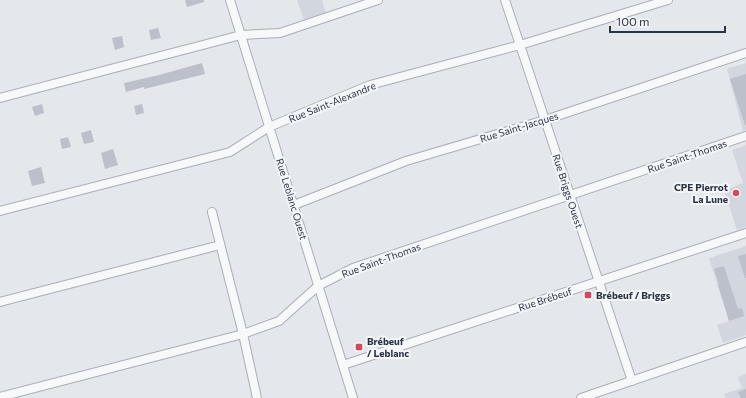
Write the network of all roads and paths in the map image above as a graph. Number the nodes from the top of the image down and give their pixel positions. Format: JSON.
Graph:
{"nodes":[{"id":1,"x":230,"y":0,"type":"edge"},
{"id":2,"x":378,"y":0,"type":"edge"},
{"id":3,"x":505,"y":0,"type":"edge"},
{"id":4,"x":668,"y":0,"type":"edge"},
{"id":5,"x":241,"y":35,"type":"junction"},
{"id":6,"x":520,"y":45,"type":"junction"},
{"id":7,"x":746,"y":53,"type":"edge"},
{"id":8,"x":0,"y":98,"type":"edge"},
{"id":9,"x":546,"y":120,"type":"junction"},
{"id":10,"x":269,"y":127,"type":"junction"},
{"id":11,"x":746,"y":136,"type":"edge"},
{"id":12,"x":569,"y":196,"type":"junction"},
{"id":13,"x":294,"y":205,"type":"junction"},
{"id":14,"x":0,"y":211,"type":"edge"},
{"id":15,"x":212,"y":212,"type":"dead end"},
{"id":16,"x":746,"y":233,"type":"edge"},
{"id":17,"x":220,"y":246,"type":"junction"},
{"id":18,"x":598,"y":282,"type":"junction"},
{"id":19,"x":318,"y":286,"type":"junction"},
{"id":20,"x":0,"y":302,"type":"edge"},
{"id":21,"x":243,"y":334,"type":"junction"},
{"id":22,"x":746,"y":342,"type":"edge"},
{"id":23,"x":343,"y":365,"type":"junction"},
{"id":24,"x":632,"y":381,"type":"junction"},
{"id":25,"x":0,"y":397,"type":"edge"},
{"id":26,"x":257,"y":398,"type":"edge"},
{"id":27,"x":353,"y":398,"type":"edge"},
{"id":28,"x":580,"y":398,"type":"edge"}],
"edges":[{"from":1,"to":5,"type":"street","name":"Rue Leblanc Ouest"},
{"from":2,"to":5,"type":"street"},
{"from":3,"to":6,"type":"street","name":"Rue Briggs Ouest"},
{"from":4,"to":6,"type":"street","name":"Rue Saint-Alexandre"},
{"from":5,"to":8,"type":"street"},
{"from":5,"to":10,"type":"street","name":"Rue Leblanc Ouest"},
{"from":6,"to":9,"type":"street","name":"Rue Briggs Ouest"},
{"from":6,"to":10,"type":"street","name":"Rue Saint-Alexandre"},
{"from":7,"to":9,"type":"street","name":"Rue Saint-Jacques"},
{"from":9,"to":12,"type":"street","name":"Rue Briggs Ouest"},
{"from":9,"to":13,"type":"street","name":"Rue Saint-Jacques"},
{"from":10,"to":13,"type":"street","name":"Rue Leblanc Ouest"},
{"from":10,"to":14,"type":"street","name":"Rue Saint-Alexandre"},
{"from":11,"to":12,"type":"street","name":"Rue Saint-Thomas"},
{"from":12,"to":18,"type":"street","name":"Rue Briggs Ouest"},
{"from":12,"to":19,"type":"street","name":"Rue Saint-Thomas"},
{"from":13,"to":19,"type":"street","name":"Rue Leblanc Ouest"},
{"from":15,"to":17,"type":"street"},
{"from":16,"to":18,"type":"street","name":"Rue Brébeuf"},
{"from":17,"to":20,"type":"street"},
{"from":17,"to":21,"type":"street"},
{"from":18,"to":23,"type":"street","name":"Rue Brébeuf"},
{"from":18,"to":24,"type":"street","name":"Rue Briggs Ouest"},
{"from":19,"to":21,"type":"street","name":"Rue Saint-Thomas"},
{"from":19,"to":23,"type":"street","name":"Rue Leblanc Ouest"},
{"from":21,"to":25,"type":"street","name":"Rue Saint-Thomas"},
{"from":21,"to":26,"type":"street"},
{"from":22,"to":24,"type":"street"},
{"from":23,"to":27,"type":"street","name":"Rue Leblanc Ouest"},
{"from":24,"to":28,"type":"street"}]}
